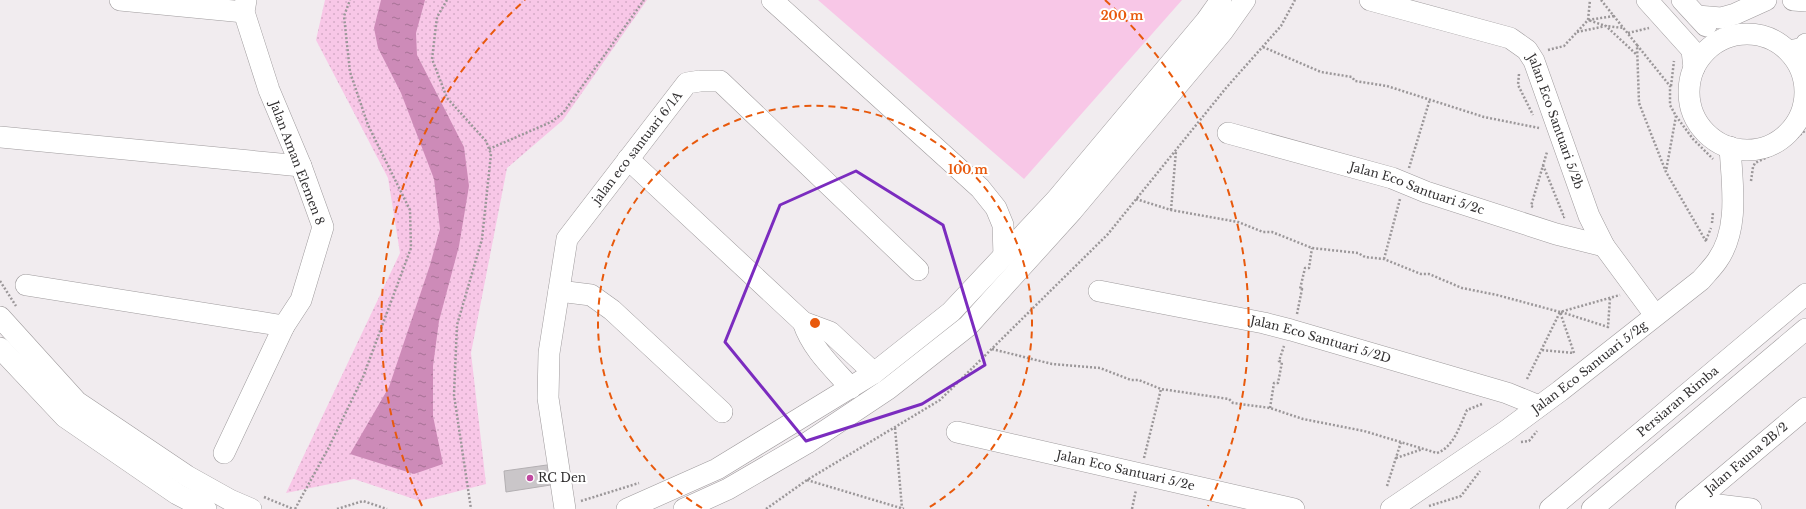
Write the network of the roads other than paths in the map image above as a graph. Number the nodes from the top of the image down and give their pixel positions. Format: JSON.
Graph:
{"nodes":[{"id":1,"x":120,"y":0,"type":"edge"},
{"id":2,"x":772,"y":0,"type":"edge"},
{"id":3,"x":1221,"y":0,"type":"edge"},
{"id":4,"x":1245,"y":0,"type":"edge"},
{"id":5,"x":1370,"y":0,"type":"edge"},
{"id":6,"x":1647,"y":0,"type":"edge"},
{"id":7,"x":1682,"y":0,"type":"edge"},
{"id":8,"x":1766,"y":0,"type":"edge"},
{"id":9,"x":1793,"y":0,"type":"edge"},
{"id":10,"x":1806,"y":2,"type":"edge"},
{"id":11,"x":245,"y":6,"type":"edge"},
{"id":12,"x":1697,"y":16,"type":"junction"},
{"id":13,"x":1719,"y":41,"type":"junction"},
{"id":14,"x":1800,"y":58,"type":"edge"},
{"id":15,"x":1694,"y":68,"type":"junction"},
{"id":16,"x":1805,"y":103,"type":"edge"},
{"id":17,"x":1228,"y":133,"type":"dead end"},
{"id":18,"x":0,"y":137,"type":"edge"},
{"id":19,"x":1739,"y":148,"type":"junction"},
{"id":20,"x":628,"y":159,"type":"junction"},
{"id":21,"x":301,"y":166,"type":"junction"},
{"id":22,"x":1604,"y":246,"type":"junction"},
{"id":23,"x":1004,"y":256,"type":"junction"},
{"id":24,"x":918,"y":270,"type":"dead end"},
{"id":25,"x":26,"y":285,"type":"dead end"},
{"id":26,"x":559,"y":291,"type":"junction"},
{"id":27,"x":1099,"y":292,"type":"dead end"},
{"id":28,"x":1806,"y":294,"type":"edge"},
{"id":29,"x":8,"y":312,"type":"edge"},
{"id":30,"x":1655,"y":315,"type":"junction"},
{"id":31,"x":803,"y":322,"type":"junction"},
{"id":32,"x":284,"y":326,"type":"junction"},
{"id":33,"x":1806,"y":329,"type":"edge"},
{"id":34,"x":0,"y":348,"type":"edge"},
{"id":35,"x":874,"y":373,"type":"junction"},
{"id":36,"x":851,"y":388,"type":"junction"},
{"id":37,"x":1538,"y":406,"type":"junction"},
{"id":38,"x":1806,"y":408,"type":"edge"},
{"id":39,"x":722,"y":412,"type":"dead end"},
{"id":40,"x":958,"y":432,"type":"dead end"},
{"id":41,"x":224,"y":453,"type":"dead end"},
{"id":42,"x":254,"y":502,"type":"edge"},
{"id":43,"x":1690,"y":506,"type":"edge"},
{"id":44,"x":564,"y":508,"type":"edge"},
{"id":45,"x":206,"y":509,"type":"edge"},
{"id":46,"x":627,"y":509,"type":"edge"},
{"id":47,"x":684,"y":509,"type":"edge"},
{"id":48,"x":1294,"y":509,"type":"edge"},
{"id":49,"x":1391,"y":509,"type":"edge"},
{"id":50,"x":1550,"y":509,"type":"edge"},
{"id":51,"x":1592,"y":509,"type":"edge"},
{"id":52,"x":1751,"y":509,"type":"edge"}],
"edges":[{"from":1,"to":11,"type":"street"},
{"from":2,"to":23,"type":"street"},
{"from":3,"to":23,"type":"street"},
{"from":4,"to":47,"type":"street"},
{"from":5,"to":22,"type":"street","name":"Jalan Eco Santuari 5/2b"},
{"from":6,"to":15,"type":"street"},
{"from":7,"to":12,"type":"street"},
{"from":8,"to":12,"type":"street"},
{"from":9,"to":10,"type":"street"},
{"from":11,"to":21,"type":"street","name":"Jalan Aman Elemen 8"},
{"from":12,"to":13,"type":"street"},
{"from":13,"to":14,"type":"street"},
{"from":13,"to":15,"type":"street"},
{"from":14,"to":16,"type":"street"},
{"from":15,"to":19,"type":"street"},
{"from":16,"to":19,"type":"street"},
{"from":17,"to":22,"type":"street","name":"Jalan Eco Santuari 5/2c"},
{"from":18,"to":21,"type":"street"},
{"from":19,"to":30,"type":"street","name":"Jalan Eco Santuari 5/2g"},
{"from":20,"to":24,"type":"street","name":"jalan eco santuari 6/1A"},
{"from":20,"to":26,"type":"street","name":"jalan eco santuari 6/1A"},
{"from":20,"to":31,"type":"street"},
{"from":21,"to":32,"type":"street","name":"Jalan Aman Elemen 8"},
{"from":22,"to":30,"type":"street","name":"Jalan Eco Santuari 5/2b"},
{"from":23,"to":35,"type":"street"},
{"from":25,"to":32,"type":"street"},
{"from":26,"to":39,"type":"street"},
{"from":26,"to":44,"type":"street","name":"jalan eco santuari 6/1A"},
{"from":27,"to":37,"type":"street","name":"Jalan Eco Santuari 5/2D"},
{"from":28,"to":50,"type":"street","name":"Persiaran Rimba"},
{"from":29,"to":42,"type":"street"},
{"from":30,"to":37,"type":"street","name":"Jalan Eco Santuari 5/2g"},
{"from":31,"to":35,"type":"street"},
{"from":31,"to":36,"type":"street"},
{"from":32,"to":41,"type":"street","name":"Jalan Aman Elemen 8"},
{"from":33,"to":51,"type":"street"},
{"from":34,"to":45,"type":"street"},
{"from":35,"to":36,"type":"street"},
{"from":36,"to":46,"type":"street"},
{"from":37,"to":49,"type":"street","name":"Jalan Eco Santuari 5/2g"},
{"from":38,"to":43,"type":"street","name":"Jalan Fauna 2B/2"},
{"from":40,"to":48,"type":"street","name":"Jalan Eco Santuari 5/2e"},
{"from":43,"to":52,"type":"street"}]}
